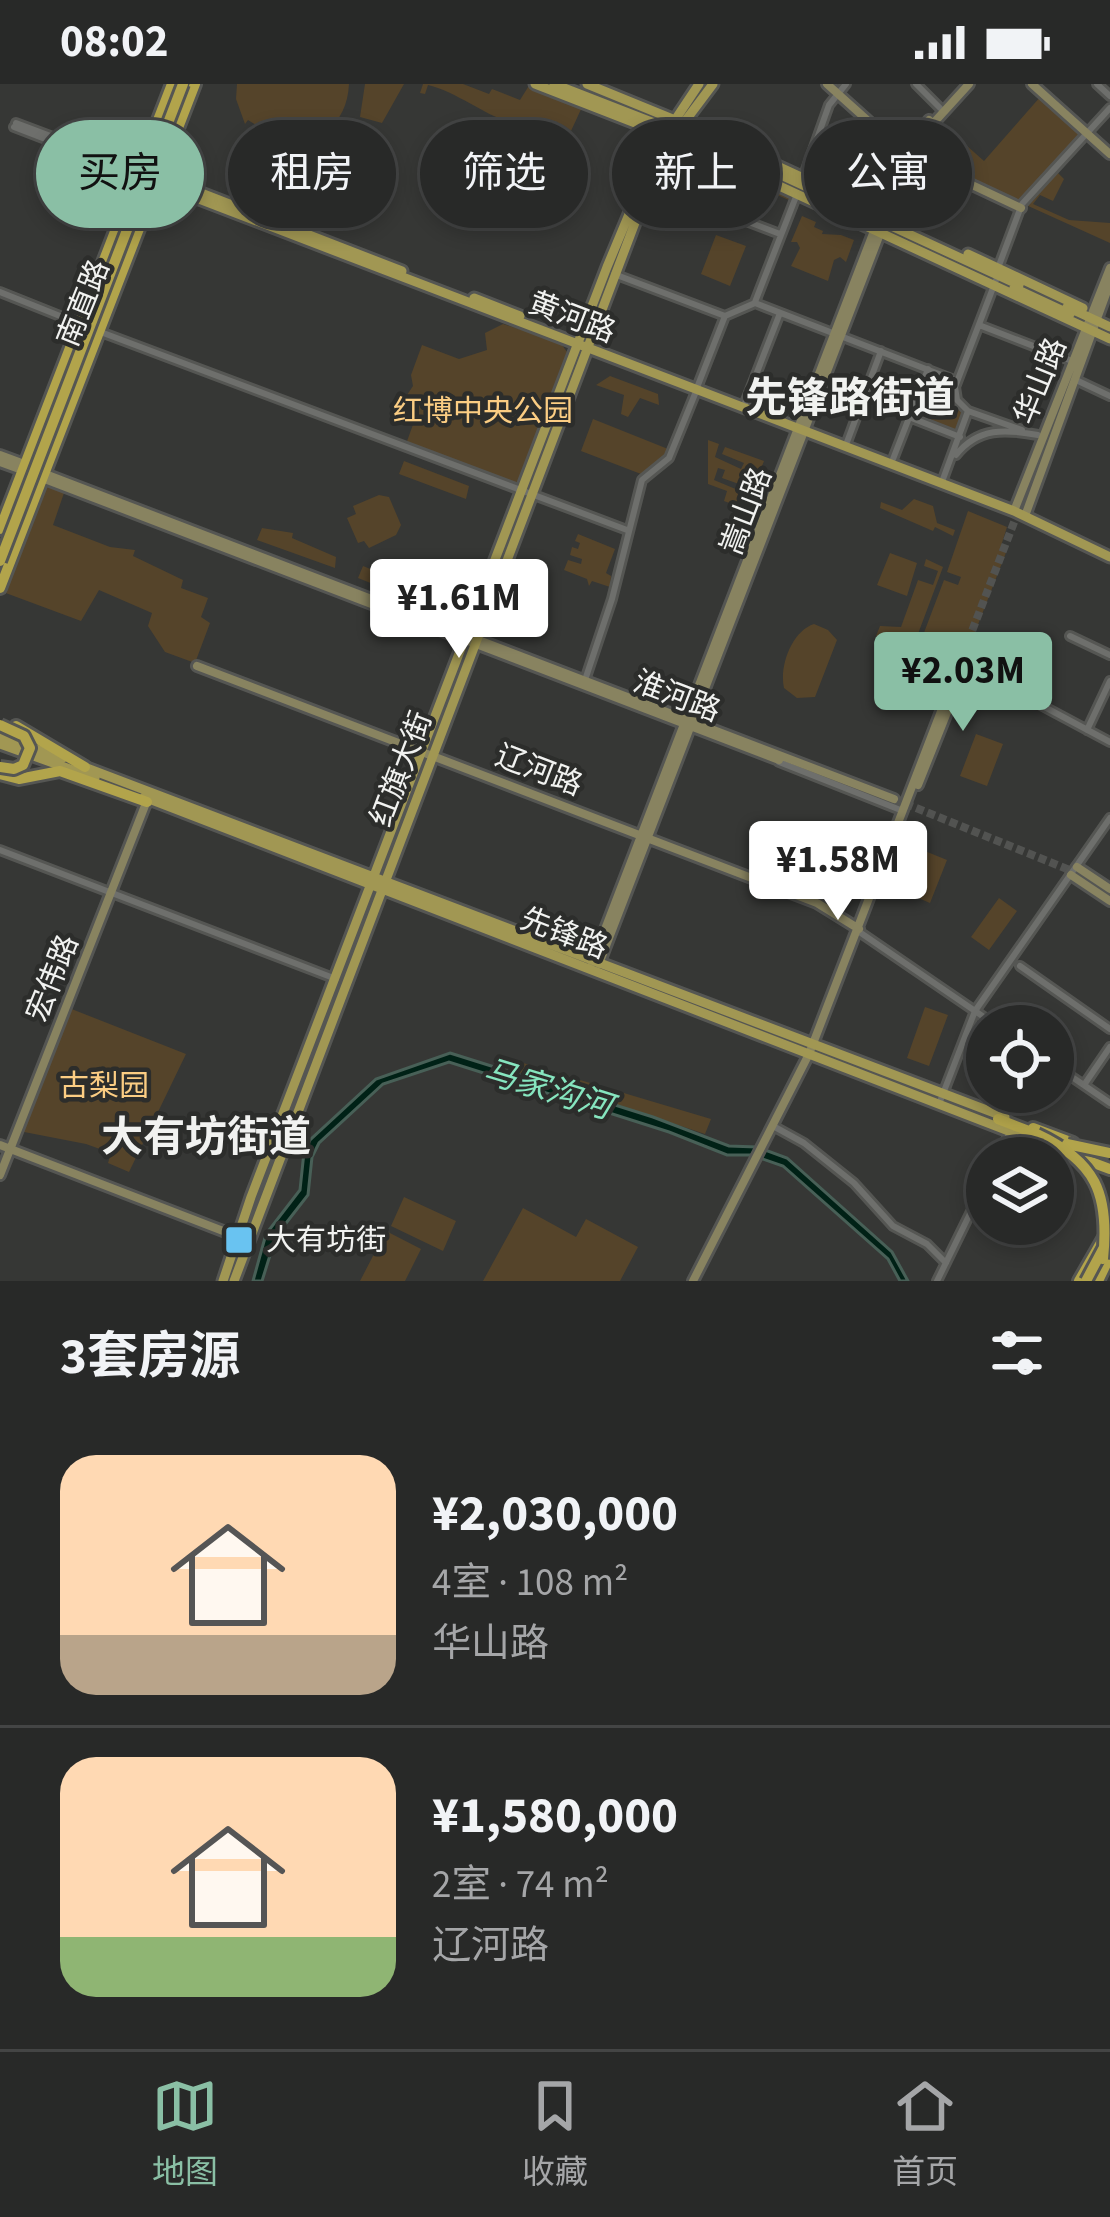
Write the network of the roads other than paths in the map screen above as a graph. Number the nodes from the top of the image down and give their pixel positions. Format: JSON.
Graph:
{"nodes":[{"id":1,"x":182,"y":84,"type":"edge"},
{"id":2,"x":536,"y":84,"type":"edge"},
{"id":3,"x":554,"y":84,"type":"edge"},
{"id":4,"x":570,"y":84,"type":"edge"},
{"id":5,"x":587,"y":84,"type":"edge"},
{"id":6,"x":703,"y":84,"type":"edge"},
{"id":7,"x":916,"y":84,"type":"edge"},
{"id":8,"x":965,"y":84,"type":"edge"},
{"id":9,"x":1035,"y":84,"type":"edge"},
{"id":10,"x":1096,"y":84,"type":"edge"},
{"id":11,"x":837,"y":87,"type":"edge"},
{"id":12,"x":1110,"y":96,"type":"edge"},
{"id":13,"x":676,"y":106,"type":"junction"},
{"id":14,"x":940,"y":108,"type":"junction"},
{"id":15,"x":1110,"y":108,"type":"edge"},
{"id":16,"x":654,"y":110,"type":"junction"},
{"id":17,"x":159,"y":120,"type":"edge"},
{"id":18,"x":161,"y":120,"type":"edge"},
{"id":19,"x":175,"y":120,"type":"edge"},
{"id":20,"x":177,"y":120,"type":"edge"},
{"id":21,"x":629,"y":120,"type":"edge"},
{"id":22,"x":648,"y":120,"type":"edge"},
{"id":23,"x":652,"y":120,"type":"edge"},
{"id":24,"x":663,"y":120,"type":"edge"},
{"id":25,"x":674,"y":120,"type":"edge"},
{"id":26,"x":678,"y":120,"type":"edge"},
{"id":27,"x":871,"y":120,"type":"edge"},
{"id":28,"x":931,"y":120,"type":"edge"},
{"id":29,"x":935,"y":120,"type":"edge"},
{"id":30,"x":15,"y":124,"type":"dead end"},
{"id":31,"x":36,"y":132,"type":"edge"},
{"id":32,"x":1088,"y":132,"type":"junction"},
{"id":33,"x":1110,"y":152,"type":"edge"},
{"id":34,"x":780,"y":168,"type":"edge"},
{"id":35,"x":803,"y":178,"type":"joint"},
{"id":36,"x":972,"y":183,"type":"edge"},
{"id":37,"x":780,"y":185,"type":"edge"},
{"id":38,"x":797,"y":194,"type":"junction"},
{"id":39,"x":804,"y":196,"type":"edge"},
{"id":40,"x":204,"y":198,"type":"edge"},
{"id":41,"x":1022,"y":206,"type":"junction"},
{"id":42,"x":115,"y":228,"type":"edge"},
{"id":43,"x":138,"y":228,"type":"edge"},
{"id":44,"x":630,"y":228,"type":"edge"},
{"id":45,"x":631,"y":228,"type":"edge"},
{"id":46,"x":764,"y":228,"type":"edge"},
{"id":47,"x":878,"y":228,"type":"edge"},
{"id":48,"x":891,"y":228,"type":"edge"},
{"id":49,"x":891,"y":228,"type":"edge"},
{"id":50,"x":891,"y":228,"type":"edge"},
{"id":51,"x":780,"y":234,"type":"junction"},
{"id":52,"x":1110,"y":268,"type":"edge"},
{"id":53,"x":614,"y":274,"type":"junction"},
{"id":54,"x":996,"y":277,"type":"junction"},
{"id":55,"x":1110,"y":283,"type":"edge"},
{"id":56,"x":0,"y":292,"type":"edge"},
{"id":57,"x":755,"y":303,"type":"junction"},
{"id":58,"x":780,"y":313,"type":"junction"},
{"id":59,"x":725,"y":316,"type":"junction"},
{"id":60,"x":1092,"y":321,"type":"junction"},
{"id":61,"x":79,"y":323,"type":"junction"},
{"id":62,"x":979,"y":325,"type":"junction"},
{"id":63,"x":97,"y":330,"type":"junction"},
{"id":64,"x":1110,"y":330,"type":"edge"},
{"id":65,"x":837,"y":334,"type":"junction"},
{"id":66,"x":581,"y":343,"type":"junction"},
{"id":67,"x":881,"y":351,"type":"junction"},
{"id":68,"x":1081,"y":352,"type":"junction"},
{"id":69,"x":1072,"y":361,"type":"junction"},
{"id":70,"x":928,"y":369,"type":"junction"},
{"id":71,"x":1076,"y":380,"type":"junction"},
{"id":72,"x":957,"y":381,"type":"junction"},
{"id":73,"x":697,"y":387,"type":"junction"},
{"id":74,"x":1110,"y":396,"type":"edge"},
{"id":75,"x":745,"y":403,"type":"junction"},
{"id":76,"x":968,"y":411,"type":"junction"},
{"id":77,"x":909,"y":417,"type":"junction"},
{"id":78,"x":801,"y":427,"type":"junction"},
{"id":79,"x":1041,"y":436,"type":"junction"},
{"id":80,"x":960,"y":437,"type":"junction"},
{"id":81,"x":847,"y":442,"type":"junction"},
{"id":82,"x":0,"y":458,"type":"edge"},
{"id":83,"x":892,"y":460,"type":"junction"},
{"id":84,"x":950,"y":462,"type":"junction"},
{"id":85,"x":24,"y":467,"type":"junction"},
{"id":86,"x":42,"y":476,"type":"junction"},
{"id":87,"x":943,"y":478,"type":"junction"},
{"id":88,"x":1032,"y":482,"type":"tunnel mouth"},
{"id":89,"x":524,"y":493,"type":"junction"},
{"id":90,"x":1020,"y":511,"type":"junction"},
{"id":91,"x":26,"y":515,"type":"junction"},
{"id":92,"x":627,"y":530,"type":"junction"},
{"id":93,"x":0,"y":533,"type":"edge"},
{"id":94,"x":0,"y":548,"type":"edge"},
{"id":95,"x":1110,"y":554,"type":"edge"},
{"id":96,"x":0,"y":561,"type":"edge"},
{"id":97,"x":0,"y":578,"type":"edge"},
{"id":98,"x":0,"y":588,"type":"edge"},
{"id":99,"x":1070,"y":635,"type":"dead end"},
{"id":100,"x":468,"y":638,"type":"junction"},
{"id":101,"x":1110,"y":655,"type":"edge"},
{"id":102,"x":197,"y":667,"type":"dead end"},
{"id":103,"x":959,"y":669,"type":"joint"},
{"id":104,"x":585,"y":680,"type":"junction"},
{"id":105,"x":1110,"y":680,"type":"edge"},
{"id":106,"x":687,"y":723,"type":"junction"},
{"id":107,"x":1087,"y":730,"type":"junction"},
{"id":108,"x":0,"y":731,"type":"edge"},
{"id":109,"x":1110,"y":742,"type":"edge"},
{"id":110,"x":760,"y":750,"type":"junction"},
{"id":111,"x":425,"y":753,"type":"junction"},
{"id":112,"x":0,"y":768,"type":"edge"},
{"id":113,"x":87,"y":772,"type":"junction"},
{"id":114,"x":148,"y":800,"type":"junction"},
{"id":115,"x":893,"y":801,"type":"tunnel mouth"},
{"id":116,"x":906,"y":806,"type":"junction"},
{"id":117,"x":1110,"y":818,"type":"edge"},
{"id":118,"x":643,"y":836,"type":"junction"},
{"id":119,"x":0,"y":850,"type":"edge"},
{"id":120,"x":1078,"y":874,"type":"junction"},
{"id":121,"x":375,"y":881,"type":"junction"},
{"id":122,"x":112,"y":893,"type":"junction"},
{"id":123,"x":1110,"y":896,"type":"edge"},
{"id":124,"x":859,"y":931,"type":"junction"},
{"id":125,"x":595,"y":965,"type":"junction"},
{"id":126,"x":1020,"y":966,"type":"dead end"},
{"id":127,"x":333,"y":978,"type":"junction"},
{"id":128,"x":966,"y":1005,"type":"edge"},
{"id":129,"x":980,"y":1005,"type":"edge"},
{"id":130,"x":1110,"y":1029,"type":"edge"},
{"id":131,"x":966,"y":1034,"type":"edge"},
{"id":132,"x":1110,"y":1047,"type":"edge"},
{"id":133,"x":813,"y":1048,"type":"junction"},
{"id":134,"x":1074,"y":1078,"type":"edge"},
{"id":135,"x":1084,"y":1085,"type":"junction"},
{"id":136,"x":941,"y":1099,"type":"junction"},
{"id":137,"x":1110,"y":1103,"type":"edge"},
{"id":138,"x":998,"y":1119,"type":"joint"},
{"id":139,"x":773,"y":1126,"type":"junction"},
{"id":140,"x":1010,"y":1132,"type":"junction"},
{"id":141,"x":1033,"y":1133,"type":"junction"},
{"id":142,"x":1008,"y":1137,"type":"edge"},
{"id":143,"x":5,"y":1147,"type":"edge"},
{"id":144,"x":1110,"y":1155,"type":"edge"},
{"id":145,"x":1077,"y":1157,"type":"junction"},
{"id":146,"x":1110,"y":1169,"type":"edge"},
{"id":147,"x":0,"y":1175,"type":"edge"},
{"id":148,"x":966,"y":1222,"type":"edge"},
{"id":149,"x":234,"y":1235,"type":"junction"},
{"id":150,"x":1109,"y":1235,"type":"edge"},
{"id":151,"x":1104,"y":1256,"type":"edge"},
{"id":152,"x":946,"y":1263,"type":"junction"},
{"id":153,"x":1093,"y":1280,"type":"edge"},
{"id":154,"x":226,"y":1281,"type":"edge"},
{"id":155,"x":693,"y":1281,"type":"edge"},
{"id":156,"x":937,"y":1281,"type":"edge"}],
"edges":[{"from":1,"to":17,"type":"highway","name":"南直路"},
{"from":1,"to":20,"type":"highway","name":"南直路"},
{"from":1,"to":94,"type":"highway","bridge":true},
{"from":1,"to":96,"type":"highway","bridge":true},
{"from":2,"to":21,"type":"main road"},
{"from":3,"to":22,"type":"main road"},
{"from":4,"to":23,"type":"main road"},
{"from":5,"to":16,"type":"main road"},
{"from":6,"to":13,"type":"main road","name":"红旗大街"},
{"from":6,"to":26,"type":"main road","name":"红旗大街"},
{"from":7,"to":14,"type":"street"},
{"from":8,"to":14,"type":"main road","name":"嵩山路"},
{"from":8,"to":29,"type":"main road","name":"嵩山路"},
{"from":9,"to":32,"type":"main road"},
{"from":10,"to":12,"type":"street"},
{"from":11,"to":27,"type":"main road"},
{"from":11,"to":35,"type":"street"},
{"from":13,"to":16,"type":"main road"},
{"from":13,"to":25,"type":"main road","name":"红旗大街"},
{"from":14,"to":28,"type":"main road","name":"嵩山路"},
{"from":15,"to":32,"type":"street"},
{"from":16,"to":24,"type":"main road"},
{"from":18,"to":19,"type":"highway"},
{"from":30,"to":31,"type":"street","name":"黄河路"},
{"from":32,"to":33,"type":"main road"},
{"from":32,"to":41,"type":"street"},
{"from":34,"to":35,"type":"main road"},
{"from":36,"to":41,"type":"main road"},
{"from":37,"to":38,"type":"main road"},
{"from":38,"to":39,"type":"main road"},
{"from":38,"to":51,"type":"street"},
{"from":40,"to":66,"type":"main road","name":"黄河路"},
{"from":41,"to":54,"type":"street"},
{"from":42,"to":61,"type":"highway","name":"南直路"},
{"from":43,"to":63,"type":"highway","name":"南直路"},
{"from":44,"to":66,"type":"main road","name":"红旗大街"},
{"from":45,"to":53,"type":"main road","name":"红旗大街"},
{"from":46,"to":51,"type":"street"},
{"from":47,"to":65,"type":"main road","name":"嵩山路"},
{"from":48,"to":54,"type":"main road"},
{"from":49,"to":54,"type":"main road"},
{"from":50,"to":60,"type":"main road"},
{"from":51,"to":57,"type":"street"},
{"from":52,"to":60,"type":"main road","name":"华山路"},
{"from":53,"to":59,"type":"street"},
{"from":53,"to":66,"type":"main road","name":"红旗大街"},
{"from":54,"to":60,"type":"main road"},
{"from":54,"to":60,"type":"main road"},
{"from":54,"to":62,"type":"street"},
{"from":55,"to":60,"type":"main road","name":"华山路"},
{"from":56,"to":61,"type":"street"},
{"from":57,"to":58,"type":"street"},
{"from":57,"to":59,"type":"street"},
{"from":58,"to":65,"type":"street"},
{"from":58,"to":75,"type":"street"},
{"from":59,"to":73,"type":"street"},
{"from":60,"to":64,"type":"main road"},
{"from":60,"to":64,"type":"main road"},
{"from":60,"to":68,"type":"main road","name":"华山路"},
{"from":61,"to":63,"type":"street"},
{"from":61,"to":85,"type":"highway","name":"南直路"},
{"from":62,"to":69,"type":"street"},
{"from":62,"to":72,"type":"street"},
{"from":63,"to":86,"type":"highway","name":"南直路"},
{"from":63,"to":89,"type":"street"},
{"from":65,"to":67,"type":"street"},
{"from":65,"to":78,"type":"main road","name":"嵩山路"},
{"from":66,"to":73,"type":"main road","name":"黄河路"},
{"from":66,"to":89,"type":"main road","name":"红旗大街"},
{"from":67,"to":70,"type":"street"},
{"from":67,"to":81,"type":"street"},
{"from":68,"to":69,"type":"main road","name":"华山路"},
{"from":68,"to":71,"type":"main road","name":"华山路"},
{"from":68,"to":88,"type":"main road"},
{"from":69,"to":79,"type":"main road","name":"华山路"},
{"from":70,"to":72,"type":"street"},
{"from":70,"to":77,"type":"street"},
{"from":71,"to":74,"type":"street"},
{"from":71,"to":90,"type":"main road","name":"华山路"},
{"from":72,"to":76,"type":"street"},
{"from":73,"to":75,"type":"main road","name":"黄河路"},
{"from":73,"to":78,"type":"main road","name":"黄河路"},
{"from":73,"to":92,"type":"street"},
{"from":75,"to":78,"type":"main road","name":"黄河路"},
{"from":76,"to":79,"type":"street"},
{"from":76,"to":80,"type":"street"},
{"from":77,"to":80,"type":"street"},
{"from":77,"to":83,"type":"street"},
{"from":78,"to":81,"type":"main road","name":"黄河路"},
{"from":78,"to":90,"type":"main road","name":"黄河路"},
{"from":78,"to":106,"type":"main road","name":"嵩山路"},
{"from":79,"to":84,"type":"street"},
{"from":79,"to":90,"type":"main road","name":"华山路"},
{"from":80,"to":84,"type":"street"},
{"from":81,"to":83,"type":"main road","name":"黄河路"},
{"from":82,"to":85,"type":"main road","name":"淮河路"},
{"from":83,"to":87,"type":"main road","name":"黄河路"},
{"from":84,"to":87,"type":"street"},
{"from":85,"to":86,"type":"main road","name":"淮河路"},
{"from":85,"to":93,"type":"highway","name":"南直路"},
{"from":86,"to":91,"type":"highway","name":"南直路"},
{"from":86,"to":100,"type":"main road","name":"淮河路"},
{"from":87,"to":90,"type":"main road","name":"黄河路"},
{"from":89,"to":92,"type":"street"},
{"from":89,"to":100,"type":"main road","name":"红旗大街"},
{"from":90,"to":95,"type":"main road","name":"黄河路"},
{"from":91,"to":97,"type":"highway","bridge":true},
{"from":91,"to":98,"type":"highway"},
{"from":92,"to":104,"type":"street"},
{"from":99,"to":101,"type":"street"},
{"from":100,"to":104,"type":"main road","name":"淮河路"},
{"from":100,"to":106,"type":"main road","name":"淮河路"},
{"from":100,"to":111,"type":"main road","name":"红旗大街"},
{"from":102,"to":111,"type":"main road","name":"辽河路"},
{"from":103,"to":107,"type":"street"},
{"from":103,"to":116,"type":"main road"},
{"from":104,"to":106,"type":"main road","name":"淮河路"},
{"from":105,"to":107,"type":"street"},
{"from":106,"to":110,"type":"main road","name":"淮河路"},
{"from":106,"to":118,"type":"main road","name":"嵩山路"},
{"from":107,"to":109,"type":"street"},
{"from":108,"to":112,"type":"highway","bridge":true},
{"from":108,"to":113,"type":"main road","name":"先锋路"},
{"from":108,"to":113,"type":"highway"},
{"from":110,"to":115,"type":"main road","name":"淮河路"},
{"from":110,"to":116,"type":"street"},
{"from":111,"to":118,"type":"main road","name":"辽河路"},
{"from":111,"to":121,"type":"main road","name":"红旗大街"},
{"from":112,"to":113,"type":"highway","bridge":true},
{"from":112,"to":114,"type":"highway"},
{"from":113,"to":114,"type":"main road","name":"先锋路"},
{"from":113,"to":121,"type":"main road"},
{"from":114,"to":121,"type":"main road","name":"先锋路"},
{"from":114,"to":122,"type":"main road","name":"宏伟路"},
{"from":116,"to":124,"type":"main road"},
{"from":117,"to":120,"type":"street"},
{"from":118,"to":124,"type":"main road","name":"辽河路"},
{"from":118,"to":125,"type":"main road","name":"嵩山路"},
{"from":119,"to":122,"type":"street"},
{"from":120,"to":123,"type":"main road"},
{"from":120,"to":129,"type":"street"},
{"from":121,"to":125,"type":"main road","name":"先锋路"},
{"from":121,"to":127,"type":"main road","name":"红旗大街"},
{"from":121,"to":154,"type":"main road","name":"红旗大街"},
{"from":122,"to":127,"type":"street"},
{"from":122,"to":143,"type":"main road","name":"宏伟路"},
{"from":124,"to":128,"type":"street"},
{"from":124,"to":133,"type":"main road"},
{"from":125,"to":133,"type":"main road","name":"先锋路"},
{"from":126,"to":130,"type":"street"},
{"from":127,"to":149,"type":"main road","name":"红旗大街"},
{"from":131,"to":136,"type":"street"},
{"from":132,"to":135,"type":"street"},
{"from":133,"to":136,"type":"main road","name":"先锋路"},
{"from":133,"to":139,"type":"main road"},
{"from":134,"to":135,"type":"street"},
{"from":135,"to":137,"type":"street"},
{"from":136,"to":138,"type":"main road"},
{"from":136,"to":140,"type":"main road","name":"先锋路"},
{"from":136,"to":141,"type":"main road","name":"先锋路"},
{"from":138,"to":141,"type":"highway"},
{"from":139,"to":152,"type":"street"},
{"from":139,"to":155,"type":"main road"},
{"from":140,"to":141,"type":"main road","name":"先锋路"},
{"from":140,"to":142,"type":"street"},
{"from":141,"to":144,"type":"highway","bridge":true},
{"from":141,"to":145,"type":"highway","name":"先锋路"},
{"from":141,"to":151,"type":"highway","bridge":true},
{"from":143,"to":147,"type":"main road","name":"宏伟路"},
{"from":143,"to":149,"type":"main road"},
{"from":145,"to":146,"type":"highway","name":"先锋路"},
{"from":145,"to":150,"type":"highway"},
{"from":148,"to":152,"type":"street"},
{"from":149,"to":154,"type":"main road","name":"红旗大街"},
{"from":150,"to":151,"type":"highway","bridge":true},
{"from":150,"to":153,"type":"highway","bridge":true},
{"from":151,"to":153,"type":"highway","bridge":true},
{"from":152,"to":156,"type":"street"}]}
